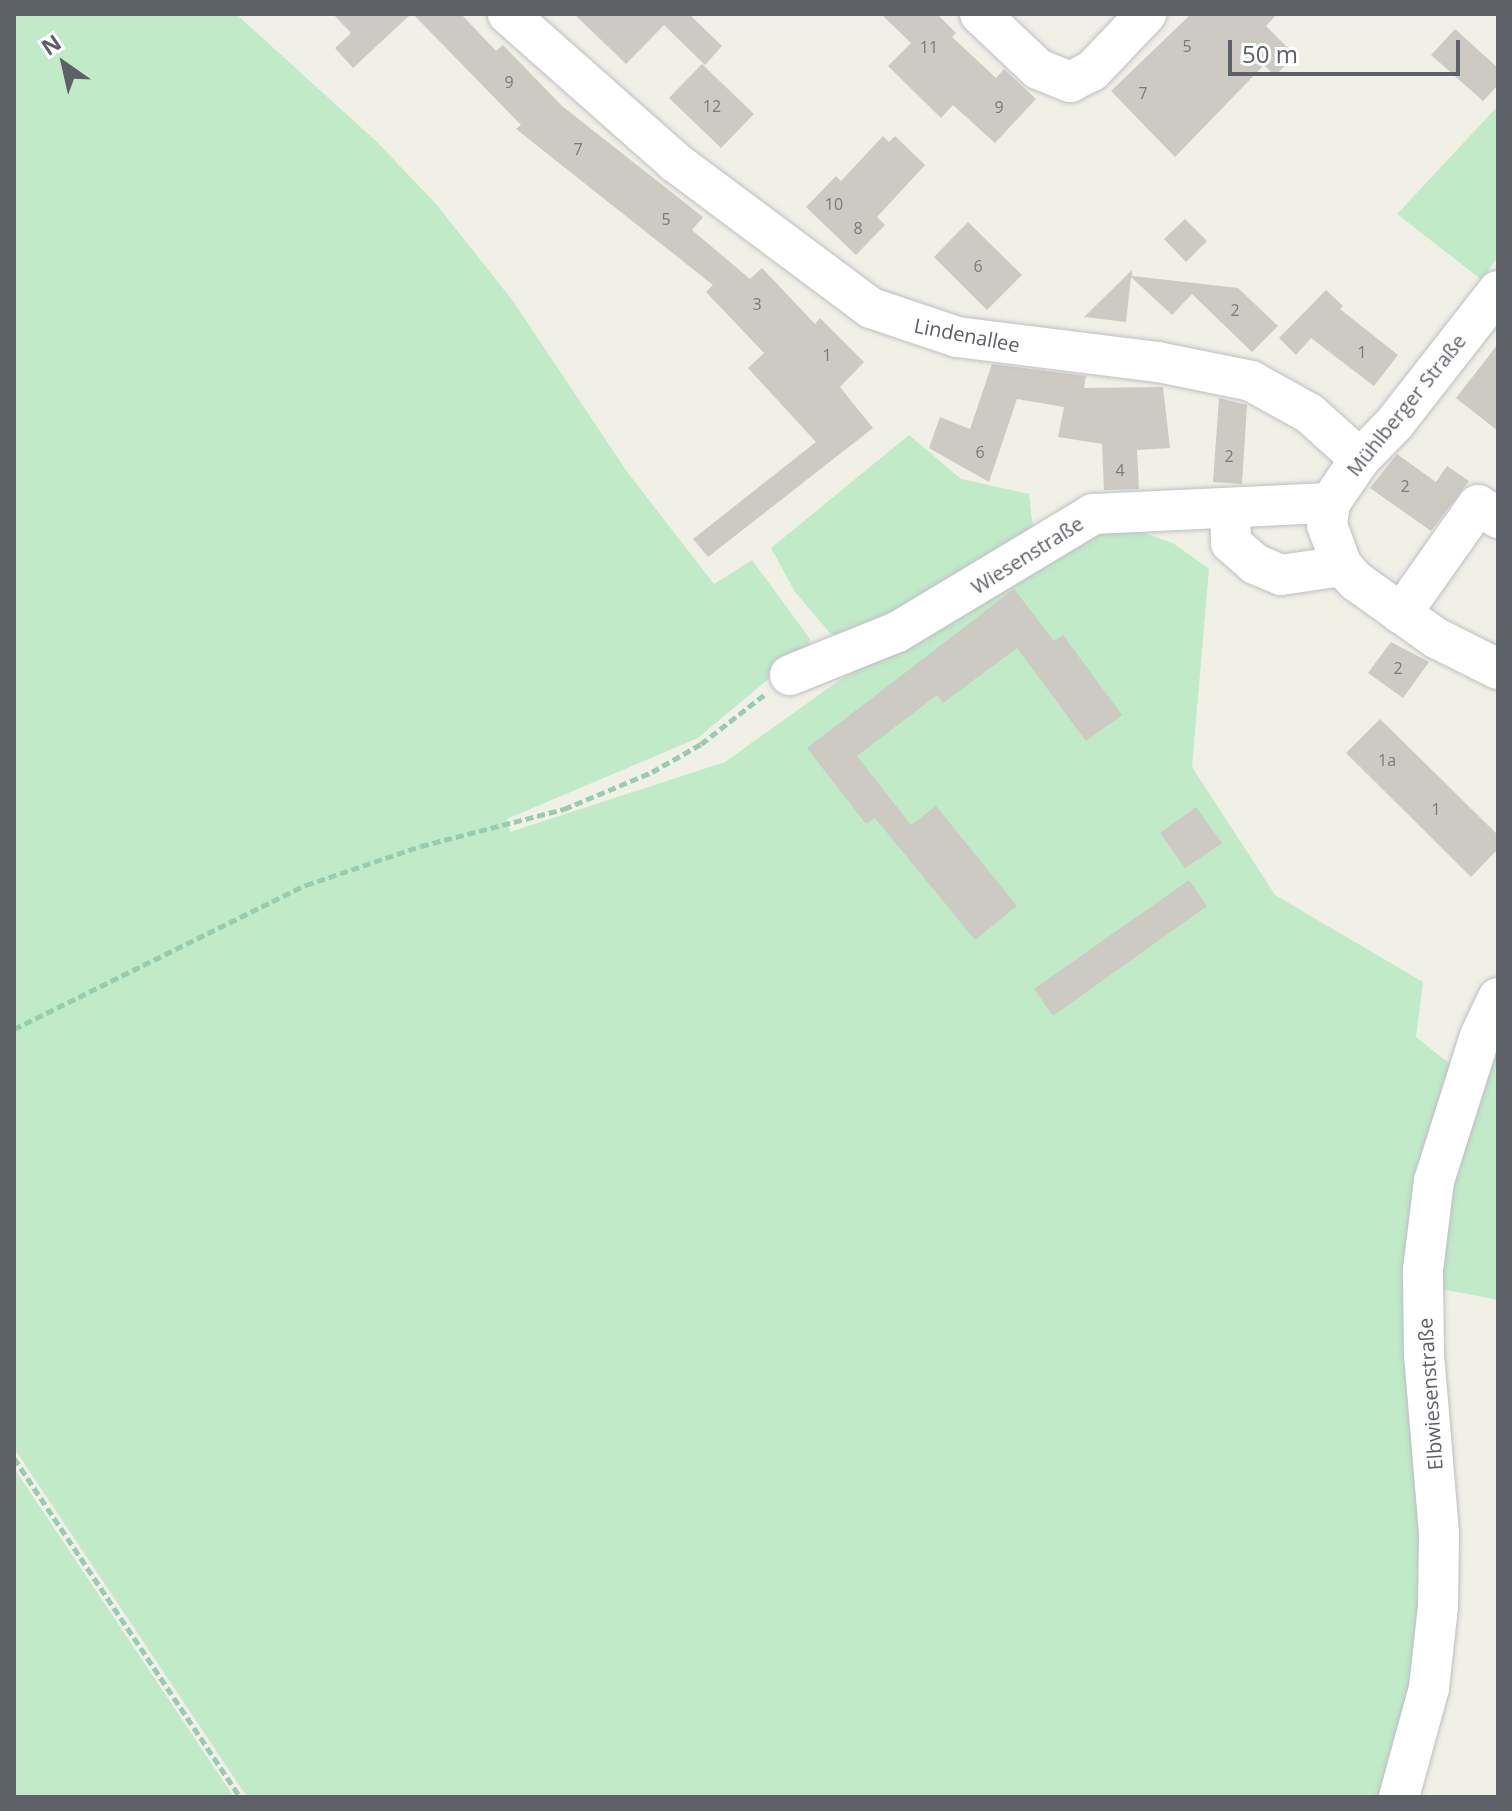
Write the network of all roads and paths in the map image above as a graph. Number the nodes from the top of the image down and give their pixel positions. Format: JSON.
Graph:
{"nodes":[{"id":1,"x":508,"y":14,"type":"edge"},
{"id":2,"x":980,"y":14,"type":"edge"},
{"id":3,"x":1146,"y":14,"type":"edge"},
{"id":4,"x":1498,"y":291,"type":"edge"},
{"id":5,"x":1360,"y":459,"type":"junction"},
{"id":6,"x":1230,"y":511,"type":"junction"},
{"id":7,"x":1329,"y":514,"type":"junction"},
{"id":8,"x":1498,"y":518,"type":"edge"},
{"id":9,"x":1342,"y":566,"type":"junction"},
{"id":10,"x":1401,"y":614,"type":"junction"},
{"id":11,"x":1498,"y":669,"type":"edge"},
{"id":12,"x":790,"y":675,"type":"joint"},
{"id":13,"x":1498,"y":998,"type":"edge"},
{"id":14,"x":14,"y":1029,"type":"edge"},
{"id":15,"x":14,"y":1458,"type":"edge"},
{"id":16,"x":240,"y":1797,"type":"edge"},
{"id":17,"x":1399,"y":1797,"type":"edge"}],
"edges":[{"from":1,"to":5,"type":"street","name":"Lindenallee"},
{"from":2,"to":3,"type":"street"},
{"from":4,"to":5,"type":"street","name":"Mühlberger Straße"},
{"from":5,"to":7,"type":"street","name":"Mühlberger Straße"},
{"from":6,"to":7,"type":"street","name":"Wiesenstraße"},
{"from":6,"to":9,"type":"street"},
{"from":6,"to":12,"type":"street","name":"Wiesenstraße"},
{"from":7,"to":9,"type":"street"},
{"from":8,"to":10,"type":"street"},
{"from":9,"to":10,"type":"street"},
{"from":10,"to":11,"type":"street"},
{"from":12,"to":14,"type":"path"},
{"from":13,"to":17,"type":"street","name":"Elbwiesenstraße"},
{"from":15,"to":16,"type":"path"}]}
